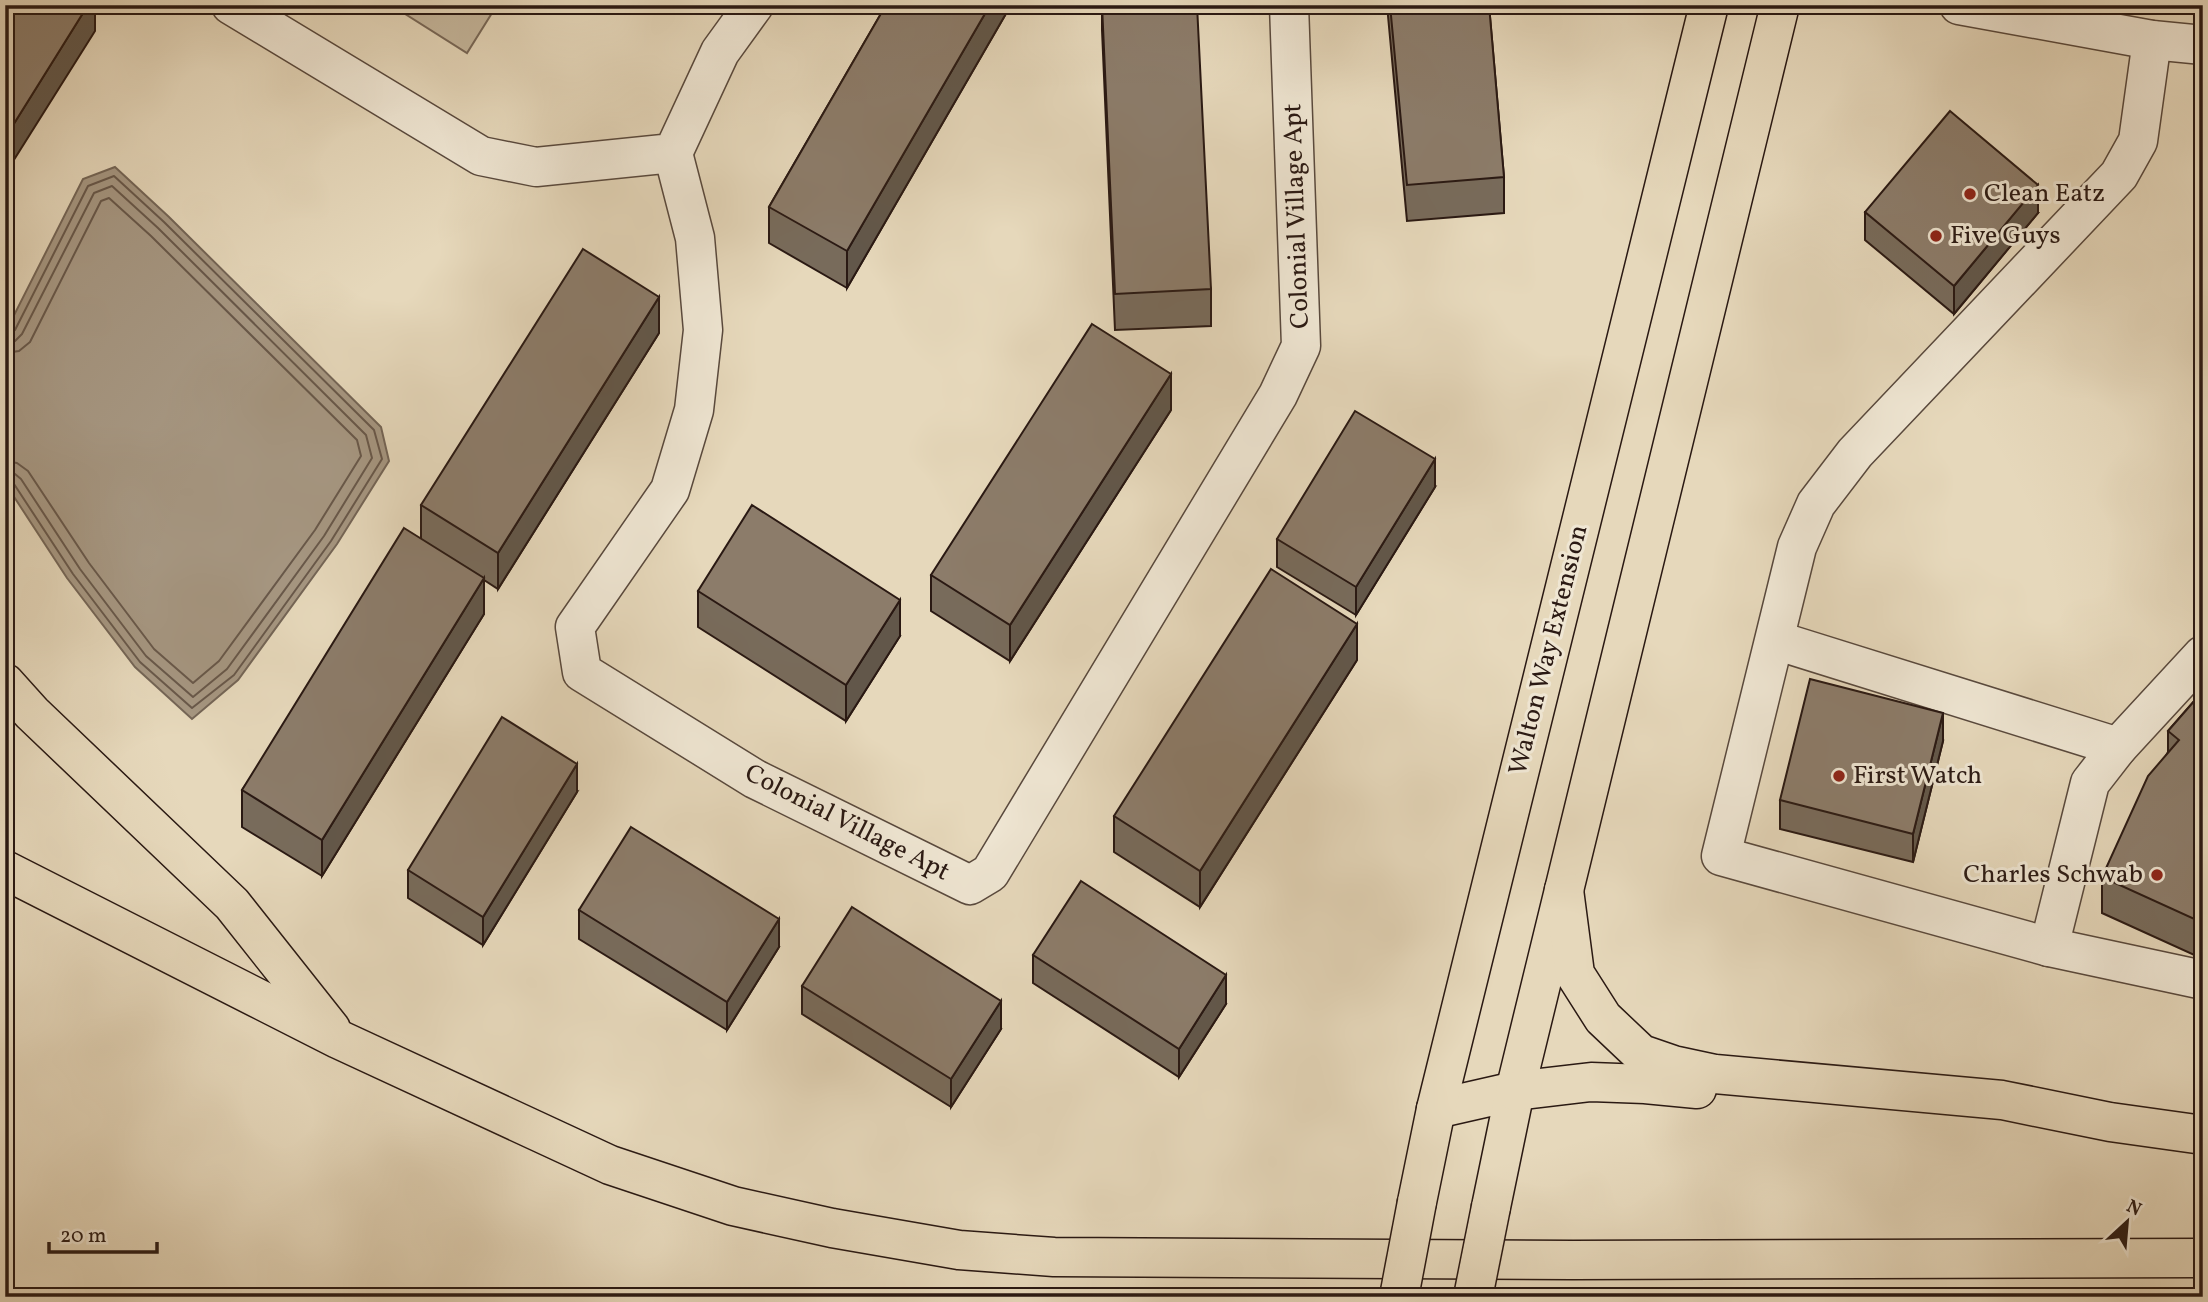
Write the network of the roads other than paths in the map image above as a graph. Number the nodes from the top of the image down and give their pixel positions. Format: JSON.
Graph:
{"nodes":[{"id":1,"x":230,"y":5,"type":"edge"},
{"id":2,"x":754,"y":5,"type":"edge"},
{"id":3,"x":1289,"y":5,"type":"edge"},
{"id":4,"x":1709,"y":5,"type":"edge"},
{"id":5,"x":1780,"y":5,"type":"edge"},
{"id":6,"x":1960,"y":5,"type":"edge"},
{"id":7,"x":2152,"y":40,"type":"junction"},
{"id":8,"x":2203,"y":45,"type":"edge"},
{"id":9,"x":673,"y":153,"type":"junction"},
{"id":10,"x":1775,"y":640,"type":"junction"},
{"id":11,"x":2203,"y":655,"type":"edge"},
{"id":12,"x":5,"y":683,"type":"edge"},
{"id":13,"x":2118,"y":747,"type":"junction"},
{"id":14,"x":5,"y":870,"type":"edge"},
{"id":15,"x":1564,"y":890,"type":"junction"},
{"id":16,"x":2049,"y":947,"type":"junction"},
{"id":17,"x":2203,"y":980,"type":"edge"},
{"id":18,"x":338,"y":1039,"type":"junction"},
{"id":19,"x":1516,"y":1091,"type":"junction"},
{"id":20,"x":1436,"y":1109,"type":"junction"},
{"id":21,"x":2110,"y":1122,"type":"junction"},
{"id":22,"x":2203,"y":1135,"type":"edge"},
{"id":23,"x":2203,"y":1258,"type":"edge"},
{"id":24,"x":1399,"y":1297,"type":"edge"},
{"id":25,"x":1473,"y":1297,"type":"edge"}],
"edges":[{"from":1,"to":9,"type":"lane"},
{"from":2,"to":9,"type":"lane"},
{"from":3,"to":9,"type":"lane","name":"Colonial Village Apt"},
{"from":4,"to":20,"type":"main road","name":"Walton Way Extension"},
{"from":5,"to":15,"type":"main road"},
{"from":6,"to":7,"type":"lane"},
{"from":7,"to":8,"type":"lane"},
{"from":7,"to":10,"type":"lane"},
{"from":10,"to":13,"type":"lane"},
{"from":10,"to":16,"type":"lane"},
{"from":11,"to":13,"type":"lane"},
{"from":12,"to":18,"type":"main road"},
{"from":13,"to":16,"type":"lane"},
{"from":14,"to":18,"type":"main road"},
{"from":15,"to":19,"type":"main road"},
{"from":15,"to":21,"type":"main road"},
{"from":16,"to":17,"type":"lane"},
{"from":18,"to":23,"type":"main road"},
{"from":19,"to":20,"type":"main road"},
{"from":19,"to":21,"type":"main road"},
{"from":19,"to":25,"type":"main road","bridge":true},
{"from":20,"to":24,"type":"main road","name":"Walton Way Extension","bridge":true},
{"from":21,"to":22,"type":"main road"}]}
